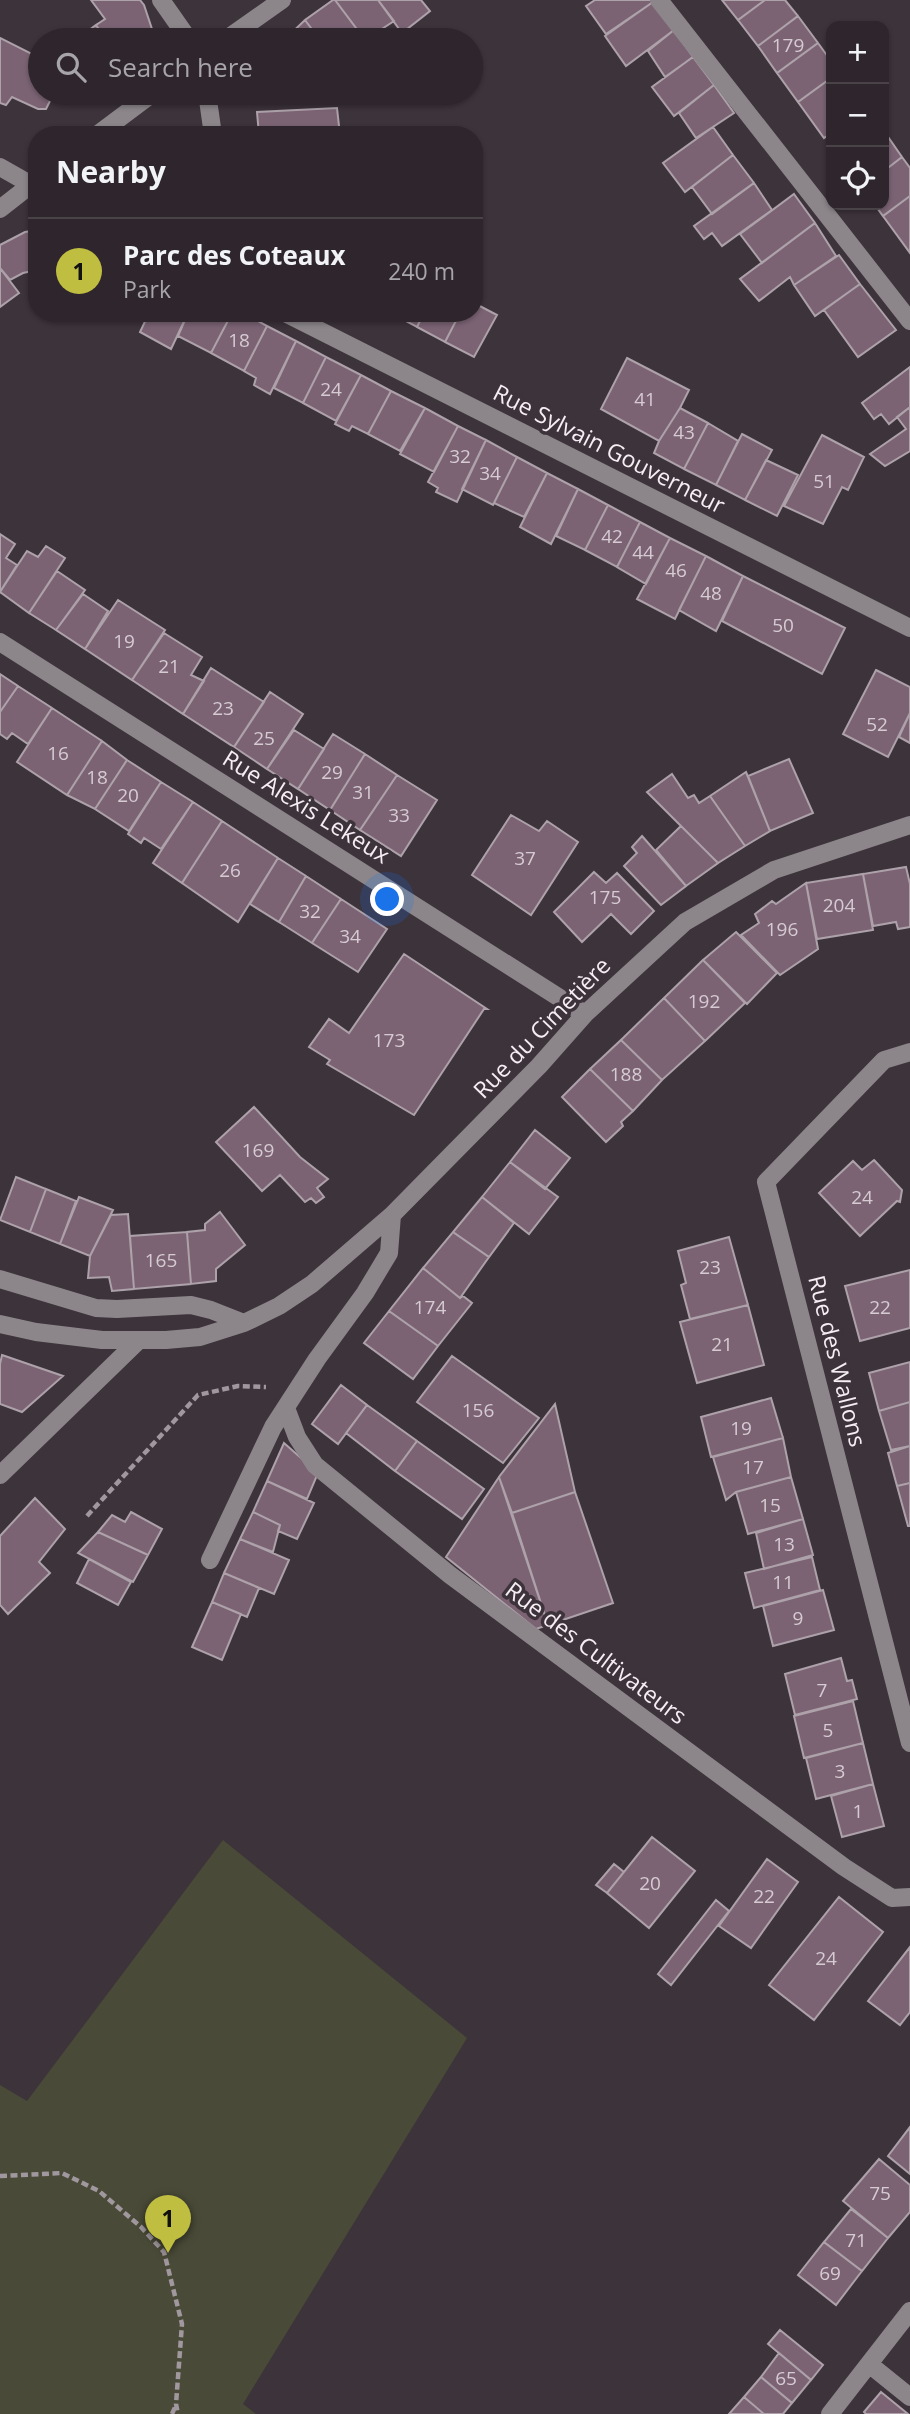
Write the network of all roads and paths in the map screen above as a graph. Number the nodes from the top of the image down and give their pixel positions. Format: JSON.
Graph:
{"nodes":[{"id":1,"x":161,"y":0,"type":"edge"},
{"id":2,"x":282,"y":0,"type":"edge"},
{"id":3,"x":659,"y":0,"type":"edge"},
{"id":4,"x":181,"y":28,"type":"edge"},
{"id":5,"x":242,"y":28,"type":"edge"},
{"id":6,"x":137,"y":105,"type":"edge"},
{"id":7,"x":209,"y":105,"type":"edge"},
{"id":8,"x":109,"y":126,"type":"edge"},
{"id":9,"x":212,"y":126,"type":"edge"},
{"id":10,"x":0,"y":167,"type":"edge"},
{"id":11,"x":28,"y":181,"type":"edge"},
{"id":12,"x":28,"y":189,"type":"edge"},
{"id":13,"x":0,"y":209,"type":"edge"},
{"id":14,"x":910,"y":321,"type":"edge"},
{"id":15,"x":303,"y":322,"type":"edge"},
{"id":16,"x":910,"y":628,"type":"edge"},
{"id":17,"x":0,"y":642,"type":"edge"},
{"id":18,"x":910,"y":825,"type":"edge"},
{"id":19,"x":585,"y":1014,"type":"junction"},
{"id":20,"x":910,"y":1052,"type":"edge"},
{"id":21,"x":391,"y":1215,"type":"junction"},
{"id":22,"x":0,"y":1279,"type":"edge"},
{"id":23,"x":244,"y":1323,"type":"junction"},
{"id":24,"x":0,"y":1324,"type":"edge"},
{"id":25,"x":138,"y":1341,"type":"junction"},
{"id":26,"x":298,"y":1389,"type":"junction"},
{"id":27,"x":286,"y":1408,"type":"junction"},
{"id":28,"x":0,"y":1475,"type":"edge"},
{"id":29,"x":87,"y":1517,"type":"dead end"},
{"id":30,"x":210,"y":1560,"type":"dead end"},
{"id":31,"x":910,"y":1744,"type":"edge"},
{"id":32,"x":910,"y":1897,"type":"edge"},
{"id":33,"x":0,"y":2176,"type":"edge"},
{"id":34,"x":910,"y":2311,"type":"edge"},
{"id":35,"x":869,"y":2364,"type":"junction"},
{"id":36,"x":910,"y":2398,"type":"edge"},
{"id":37,"x":176,"y":2404,"type":"junction"},
{"id":38,"x":172,"y":2414,"type":"edge"},
{"id":39,"x":178,"y":2414,"type":"edge"},
{"id":40,"x":830,"y":2414,"type":"edge"}],
"edges":[{"from":1,"to":4,"type":"street"},
{"from":2,"to":5,"type":"street"},
{"from":3,"to":14,"type":"street"},
{"from":6,"to":8,"type":"street"},
{"from":7,"to":9,"type":"street"},
{"from":10,"to":11,"type":"street"},
{"from":12,"to":13,"type":"street"},
{"from":15,"to":16,"type":"street","name":"Rue Sylvain Gouverneur"},
{"from":17,"to":19,"type":"street","name":"Rue Alexis Lekeux"},
{"from":18,"to":19,"type":"street","name":"Rue du Cimetière"},
{"from":19,"to":21,"type":"street","name":"Rue du Cimetière"},
{"from":20,"to":31,"type":"street","name":"Rue des Wallons"},
{"from":21,"to":23,"type":"street","name":"Rue du Cimetière"},
{"from":21,"to":26,"type":"street"},
{"from":22,"to":23,"type":"street"},
{"from":23,"to":25,"type":"street","name":"Rue du Cimetière"},
{"from":24,"to":25,"type":"street","name":"Rue du Cimetière"},
{"from":25,"to":28,"type":"street"},
{"from":26,"to":27,"type":"street"},
{"from":26,"to":29,"type":"path"},
{"from":27,"to":30,"type":"street"},
{"from":27,"to":32,"type":"street","name":"Rue des Cultivateurs"},
{"from":33,"to":37,"type":"path"},
{"from":34,"to":35,"type":"street"},
{"from":35,"to":36,"type":"street"},
{"from":35,"to":40,"type":"street"},
{"from":37,"to":38,"type":"path"},
{"from":37,"to":39,"type":"path"}]}
